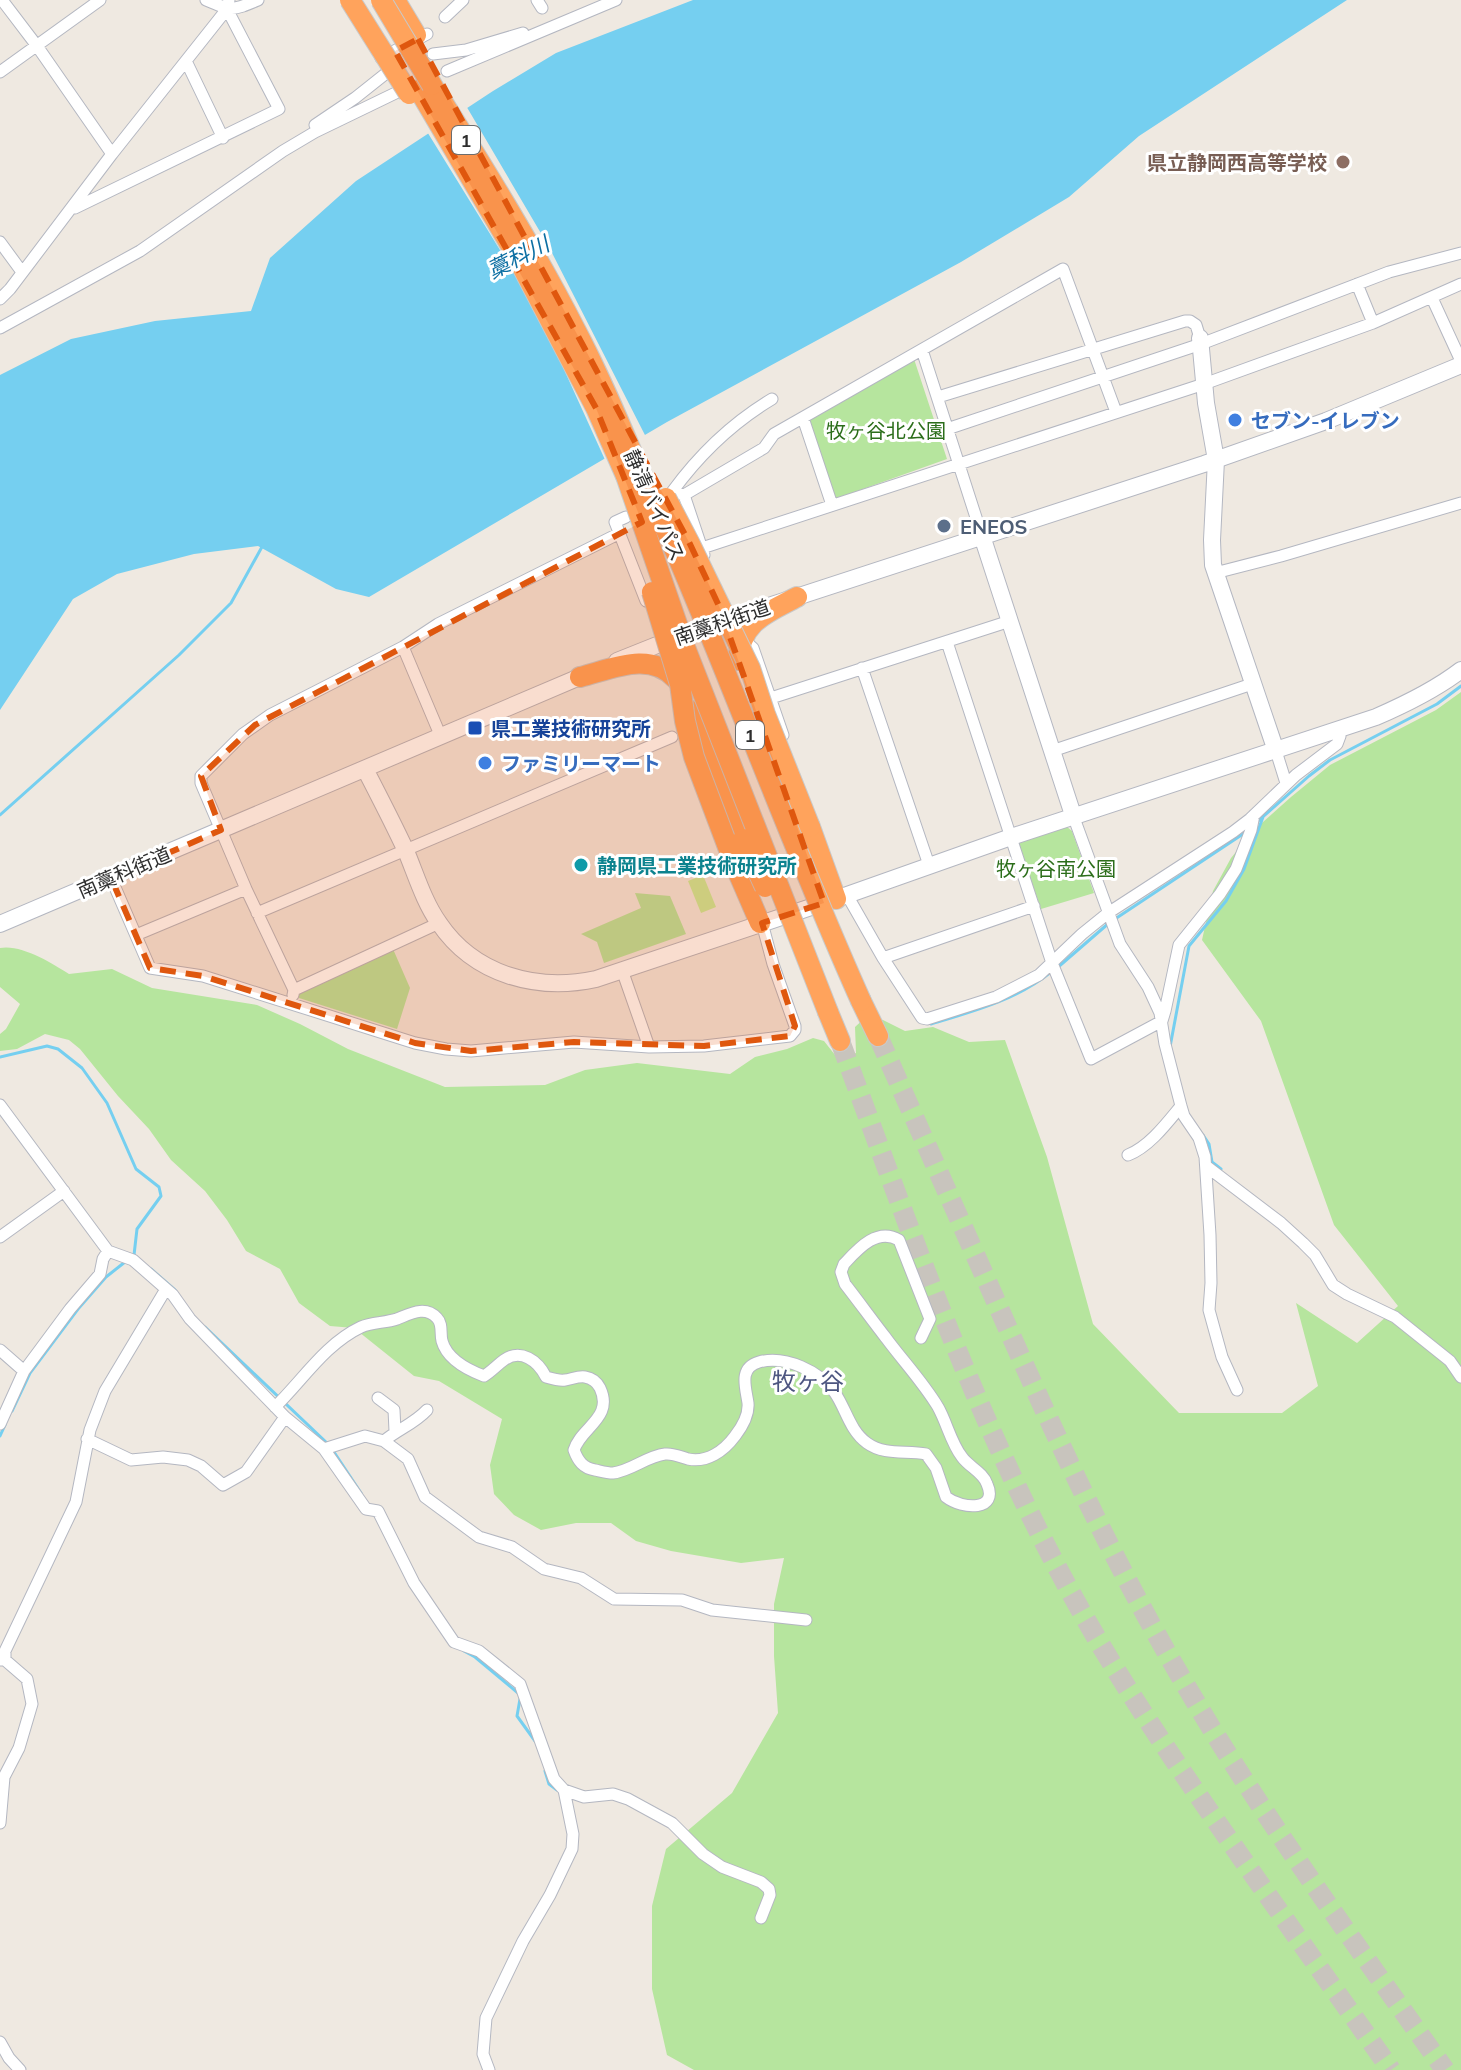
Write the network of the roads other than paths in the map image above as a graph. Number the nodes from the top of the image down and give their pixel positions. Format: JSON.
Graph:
{"nodes":[{"id":1,"x":2,"y":0,"type":"edge"},
{"id":2,"x":100,"y":0,"type":"edge"},
{"id":3,"x":206,"y":0,"type":"edge"},
{"id":4,"x":258,"y":0,"type":"edge"},
{"id":5,"x":341,"y":0,"type":"edge"},
{"id":6,"x":350,"y":0,"type":"edge"},
{"id":7,"x":365,"y":0,"type":"edge"},
{"id":8,"x":381,"y":0,"type":"edge"},
{"id":9,"x":395,"y":0,"type":"edge"},
{"id":10,"x":405,"y":0,"type":"edge"},
{"id":11,"x":463,"y":0,"type":"edge"},
{"id":12,"x":616,"y":0,"type":"edge"},
{"id":13,"x":228,"y":4,"type":"edge"},
{"id":14,"x":445,"y":17,"type":"dead end"},
{"id":15,"x":554,"y":26,"type":"junction"},
{"id":16,"x":427,"y":34,"type":"junction"},
{"id":17,"x":37,"y":46,"type":"junction"},
{"id":18,"x":186,"y":61,"type":"junction"},
{"id":19,"x":389,"y":71,"type":"dead end"},
{"id":20,"x":447,"y":71,"type":"dead end"},
{"id":21,"x":0,"y":72,"type":"edge"},
{"id":22,"x":408,"y":87,"type":"dead end"},
{"id":23,"x":223,"y":138,"type":"junction"},
{"id":24,"x":283,"y":151,"type":"junction"},
{"id":25,"x":112,"y":154,"type":"junction"},
{"id":26,"x":491,"y":197,"type":"junction"},
{"id":27,"x":71,"y":210,"type":"junction"},
{"id":28,"x":0,"y":242,"type":"edge"},
{"id":29,"x":1461,"y":253,"type":"edge"},
{"id":30,"x":22,"y":272,"type":"junction"},
{"id":31,"x":1357,"y":284,"type":"junction"},
{"id":32,"x":1461,"y":284,"type":"edge"},
{"id":33,"x":1432,"y":298,"type":"junction"},
{"id":34,"x":0,"y":299,"type":"edge"},
{"id":35,"x":1373,"y":323,"type":"junction"},
{"id":36,"x":0,"y":328,"type":"edge"},
{"id":37,"x":1200,"y":341,"type":"junction"},
{"id":38,"x":1092,"y":348,"type":"junction"},
{"id":39,"x":922,"y":350,"type":"junction"},
{"id":40,"x":1461,"y":363,"type":"edge"},
{"id":41,"x":1103,"y":377,"type":"junction"},
{"id":42,"x":591,"y":380,"type":"junction"},
{"id":43,"x":1204,"y":384,"type":"junction"},
{"id":44,"x":938,"y":397,"type":"junction"},
{"id":45,"x":772,"y":399,"type":"dead end"},
{"id":46,"x":1116,"y":412,"type":"junction"},
{"id":47,"x":803,"y":418,"type":"junction"},
{"id":48,"x":947,"y":429,"type":"junction"},
{"id":49,"x":1216,"y":460,"type":"junction"},
{"id":50,"x":959,"y":463,"type":"junction"},
{"id":51,"x":684,"y":495,"type":"junction"},
{"id":52,"x":1461,"y":503,"type":"edge"},
{"id":53,"x":832,"y":505,"type":"junction"},
{"id":54,"x":626,"y":517,"type":"dead end"},
{"id":55,"x":618,"y":534,"type":"junction"},
{"id":56,"x":982,"y":536,"type":"junction"},
{"id":57,"x":702,"y":548,"type":"junction"},
{"id":58,"x":1215,"y":573,"type":"junction"},
{"id":59,"x":797,"y":597,"type":"junction"},
{"id":60,"x":723,"y":621,"type":"junction"},
{"id":61,"x":1010,"y":621,"type":"junction"},
{"id":62,"x":742,"y":638,"type":"junction"},
{"id":63,"x":947,"y":642,"type":"junction"},
{"id":64,"x":662,"y":643,"type":"junction"},
{"id":65,"x":403,"y":647,"type":"junction"},
{"id":66,"x":738,"y":661,"type":"junction"},
{"id":67,"x":862,"y":668,"type":"junction"},
{"id":68,"x":1461,"y":670,"type":"edge"},
{"id":69,"x":580,"y":677,"type":"junction"},
{"id":70,"x":676,"y":679,"type":"junction"},
{"id":71,"x":1252,"y":684,"type":"junction"},
{"id":72,"x":771,"y":698,"type":"junction"},
{"id":73,"x":1337,"y":730,"type":"junction"},
{"id":74,"x":441,"y":737,"type":"junction"},
{"id":75,"x":672,"y":737,"type":"dead end"},
{"id":76,"x":1052,"y":751,"type":"junction"},
{"id":77,"x":1276,"y":751,"type":"junction"},
{"id":78,"x":365,"y":769,"type":"junction"},
{"id":79,"x":1286,"y":783,"type":"junction"},
{"id":80,"x":1254,"y":815,"type":"junction"},
{"id":81,"x":1074,"y":818,"type":"junction"},
{"id":82,"x":803,"y":824,"type":"junction"},
{"id":83,"x":221,"y":830,"type":"junction"},
{"id":84,"x":1011,"y":837,"type":"junction"},
{"id":85,"x":405,"y":849,"type":"junction"},
{"id":86,"x":820,"y":853,"type":"junction"},
{"id":87,"x":929,"y":865,"type":"junction"},
{"id":88,"x":111,"y":878,"type":"junction"},
{"id":89,"x":246,"y":889,"type":"junction"},
{"id":90,"x":842,"y":897,"type":"junction"},
{"id":91,"x":1034,"y":906,"type":"junction"},
{"id":92,"x":257,"y":913,"type":"junction"},
{"id":93,"x":1108,"y":913,"type":"junction"},
{"id":94,"x":439,"y":923,"type":"junction"},
{"id":95,"x":761,"y":923,"type":"junction"},
{"id":96,"x":0,"y":924,"type":"edge"},
{"id":97,"x":136,"y":935,"type":"junction"},
{"id":98,"x":883,"y":958,"type":"junction"},
{"id":99,"x":1052,"y":963,"type":"junction"},
{"id":100,"x":622,"y":970,"type":"junction"},
{"id":101,"x":294,"y":990,"type":"junction"},
{"id":102,"x":861,"y":1001,"type":"junction"},
{"id":103,"x":291,"y":1004,"type":"junction"},
{"id":104,"x":828,"y":1012,"type":"junction"},
{"id":105,"x":1162,"y":1021,"type":"junction"},
{"id":106,"x":878,"y":1036,"type":"tunnel mouth"},
{"id":107,"x":840,"y":1041,"type":"tunnel mouth"},
{"id":108,"x":649,"y":1047,"type":"junction"},
{"id":109,"x":0,"y":1105,"type":"edge"},
{"id":110,"x":1181,"y":1106,"type":"junction"},
{"id":111,"x":1128,"y":1155,"type":"dead end"},
{"id":112,"x":1206,"y":1166,"type":"junction"},
{"id":113,"x":64,"y":1191,"type":"junction"},
{"id":114,"x":0,"y":1237,"type":"edge"},
{"id":115,"x":108,"y":1251,"type":"junction"},
{"id":116,"x":166,"y":1289,"type":"junction"},
{"id":117,"x":921,"y":1338,"type":"dead end"},
{"id":118,"x":0,"y":1350,"type":"edge"},
{"id":119,"x":24,"y":1371,"type":"junction"},
{"id":120,"x":1461,"y":1377,"type":"edge"},
{"id":121,"x":1237,"y":1390,"type":"dead end"},
{"id":122,"x":378,"y":1398,"type":"dead end"},
{"id":123,"x":276,"y":1406,"type":"junction"},
{"id":124,"x":427,"y":1410,"type":"dead end"},
{"id":125,"x":285,"y":1417,"type":"junction"},
{"id":126,"x":0,"y":1424,"type":"edge"},
{"id":127,"x":395,"y":1431,"type":"junction"},
{"id":128,"x":87,"y":1439,"type":"junction"},
{"id":129,"x":384,"y":1441,"type":"junction"},
{"id":130,"x":324,"y":1449,"type":"junction"},
{"id":131,"x":806,"y":1620,"type":"dead end"},
{"id":132,"x":2,"y":1660,"type":"edge"},
{"id":133,"x":564,"y":1790,"type":"junction"},
{"id":134,"x":0,"y":1823,"type":"edge"},
{"id":135,"x":761,"y":1918,"type":"dead end"},
{"id":136,"x":0,"y":2042,"type":"edge"},
{"id":137,"x":20,"y":2070,"type":"edge"},
{"id":138,"x":489,"y":2070,"type":"edge"}],
"edges":[{"from":1,"to":17,"type":"street"},
{"from":2,"to":17,"type":"street"},
{"from":3,"to":13,"type":"street"},
{"from":4,"to":13,"type":"street"},
{"from":5,"to":16,"type":"street"},
{"from":6,"to":26,"type":"highway","number":"1","bridge":true},
{"from":7,"to":26,"type":"highway","name":"静清バイパス","number":"1"},
{"from":8,"to":26,"type":"highway","name":"静清バイパス","number":"1","bridge":true},
{"from":9,"to":26,"type":"highway","number":"1"},
{"from":10,"to":16,"type":"street"},
{"from":11,"to":14,"type":"street"},
{"from":12,"to":15,"type":"street"},
{"from":13,"to":18,"type":"street"},
{"from":13,"to":23,"type":"street"},
{"from":15,"to":16,"type":"street"},
{"from":15,"to":20,"type":"street"},
{"from":17,"to":21,"type":"street"},
{"from":17,"to":25,"type":"street"},
{"from":18,"to":23,"type":"street"},
{"from":18,"to":25,"type":"street"},
{"from":19,"to":24,"type":"street"},
{"from":22,"to":24,"type":"street"},
{"from":23,"to":27,"type":"street"},
{"from":24,"to":36,"type":"street"},
{"from":25,"to":27,"type":"street"},
{"from":26,"to":42,"type":"highway","name":"静清バイパス","number":"1"},
{"from":27,"to":30,"type":"street"},
{"from":28,"to":30,"type":"street"},
{"from":29,"to":31,"type":"street"},
{"from":30,"to":34,"type":"street"},
{"from":31,"to":35,"type":"street"},
{"from":31,"to":37,"type":"street"},
{"from":32,"to":33,"type":"street"},
{"from":33,"to":35,"type":"street"},
{"from":33,"to":40,"type":"street"},
{"from":35,"to":43,"type":"street"},
{"from":37,"to":38,"type":"street"},
{"from":37,"to":41,"type":"street"},
{"from":37,"to":43,"type":"street"},
{"from":38,"to":39,"type":"street"},
{"from":38,"to":41,"type":"street"},
{"from":38,"to":44,"type":"street"},
{"from":39,"to":44,"type":"street"},
{"from":39,"to":47,"type":"street"},
{"from":40,"to":49,"type":"street","name":"南藁科街道"},
{"from":41,"to":46,"type":"street"},
{"from":41,"to":48,"type":"street"},
{"from":42,"to":82,"type":"highway","number":"1","bridge":true},
{"from":42,"to":95,"type":"highway","number":"1","bridge":true},
{"from":42,"to":102,"type":"highway","name":"静清バイパス","number":"1","bridge":true},
{"from":42,"to":104,"type":"highway","name":"静清バイパス","number":"1","bridge":true},
{"from":43,"to":46,"type":"street"},
{"from":43,"to":49,"type":"street"},
{"from":44,"to":48,"type":"street"},
{"from":45,"to":51,"type":"street"},
{"from":46,"to":50,"type":"street"},
{"from":47,"to":51,"type":"street"},
{"from":47,"to":53,"type":"street"},
{"from":48,"to":50,"type":"street"},
{"from":49,"to":56,"type":"street","name":"南藁科街道"},
{"from":49,"to":58,"type":"street"},
{"from":50,"to":53,"type":"street"},
{"from":50,"to":56,"type":"street"},
{"from":51,"to":57,"type":"street"},
{"from":52,"to":58,"type":"street"},
{"from":53,"to":57,"type":"street"},
{"from":54,"to":55,"type":"street"},
{"from":55,"to":64,"type":"street"},
{"from":55,"to":65,"type":"street"},
{"from":56,"to":59,"type":"street","name":"南藁科街道"},
{"from":56,"to":61,"type":"street"},
{"from":57,"to":60,"type":"street"},
{"from":58,"to":71,"type":"street"},
{"from":59,"to":60,"type":"street","name":"南藁科街道"},
{"from":59,"to":62,"type":"highway"},
{"from":60,"to":64,"type":"street","name":"南藁科街道"},
{"from":60,"to":66,"type":"highway","number":"1"},
{"from":61,"to":63,"type":"street"},
{"from":61,"to":76,"type":"street"},
{"from":62,"to":66,"type":"highway"},
{"from":62,"to":72,"type":"street"},
{"from":63,"to":67,"type":"street"},
{"from":63,"to":84,"type":"street"},
{"from":64,"to":69,"type":"street","name":"南藁科街道"},
{"from":64,"to":70,"type":"highway","number":"1"},
{"from":65,"to":74,"type":"street"},
{"from":65,"to":83,"type":"street"},
{"from":66,"to":82,"type":"highway","number":"1"},
{"from":67,"to":72,"type":"street"},
{"from":67,"to":87,"type":"street"},
{"from":68,"to":73,"type":"street"},
{"from":69,"to":70,"type":"highway"},
{"from":69,"to":74,"type":"street","name":"南藁科街道"},
{"from":70,"to":104,"type":"highway","number":"1","bridge":true},
{"from":71,"to":76,"type":"street"},
{"from":71,"to":77,"type":"street"},
{"from":72,"to":86,"type":"street"},
{"from":73,"to":77,"type":"street"},
{"from":73,"to":79,"type":"street"},
{"from":74,"to":78,"type":"street","name":"南藁科街道"},
{"from":75,"to":85,"type":"street"},
{"from":76,"to":81,"type":"street"},
{"from":77,"to":79,"type":"street"},
{"from":77,"to":81,"type":"street"},
{"from":78,"to":83,"type":"street","name":"南藁科街道"},
{"from":78,"to":85,"type":"street"},
{"from":79,"to":80,"type":"street"},
{"from":80,"to":93,"type":"street"},
{"from":80,"to":105,"type":"street"},
{"from":81,"to":84,"type":"street"},
{"from":81,"to":93,"type":"street"},
{"from":82,"to":86,"type":"highway","number":"1"},
{"from":82,"to":102,"type":"highway","number":"1","bridge":true},
{"from":83,"to":88,"type":"street","name":"南藁科街道"},
{"from":83,"to":89,"type":"street"},
{"from":84,"to":87,"type":"street"},
{"from":84,"to":91,"type":"street"},
{"from":85,"to":92,"type":"street"},
{"from":85,"to":94,"type":"street"},
{"from":86,"to":90,"type":"highway","number":"1"},
{"from":87,"to":90,"type":"street"},
{"from":88,"to":96,"type":"street","name":"南藁科街道"},
{"from":88,"to":97,"type":"street"},
{"from":89,"to":92,"type":"street"},
{"from":89,"to":97,"type":"street"},
{"from":90,"to":95,"type":"street"},
{"from":90,"to":98,"type":"street"},
{"from":91,"to":98,"type":"street"},
{"from":91,"to":99,"type":"street"},
{"from":92,"to":101,"type":"street"},
{"from":93,"to":99,"type":"street"},
{"from":93,"to":105,"type":"street"},
{"from":94,"to":100,"type":"street"},
{"from":94,"to":101,"type":"street"},
{"from":95,"to":100,"type":"street"},
{"from":95,"to":108,"type":"street"},
{"from":97,"to":103,"type":"street"},
{"from":98,"to":99,"type":"street"},
{"from":99,"to":105,"type":"street"},
{"from":100,"to":108,"type":"street"},
{"from":101,"to":103,"type":"street"},
{"from":102,"to":106,"type":"highway","name":"静清バイパス","number":"1"},
{"from":103,"to":108,"type":"street"},
{"from":104,"to":107,"type":"highway","name":"静清バイパス","number":"1"},
{"from":105,"to":110,"type":"street"},
{"from":109,"to":113,"type":"street"},
{"from":110,"to":111,"type":"street"},
{"from":110,"to":112,"type":"street"},
{"from":112,"to":120,"type":"street"},
{"from":112,"to":121,"type":"street"},
{"from":113,"to":114,"type":"street"},
{"from":113,"to":115,"type":"street"},
{"from":115,"to":116,"type":"street"},
{"from":115,"to":119,"type":"street"},
{"from":116,"to":123,"type":"street"},
{"from":116,"to":128,"type":"street"},
{"from":117,"to":123,"type":"street"},
{"from":118,"to":119,"type":"street"},
{"from":119,"to":126,"type":"street"},
{"from":122,"to":127,"type":"street"},
{"from":123,"to":125,"type":"street"},
{"from":124,"to":127,"type":"street"},
{"from":125,"to":128,"type":"street"},
{"from":125,"to":130,"type":"street"},
{"from":127,"to":129,"type":"street"},
{"from":128,"to":132,"type":"street"},
{"from":129,"to":130,"type":"street"},
{"from":129,"to":131,"type":"street"},
{"from":130,"to":133,"type":"street"},
{"from":132,"to":134,"type":"street"},
{"from":133,"to":135,"type":"street"},
{"from":133,"to":138,"type":"street"},
{"from":136,"to":137,"type":"street"}]}
